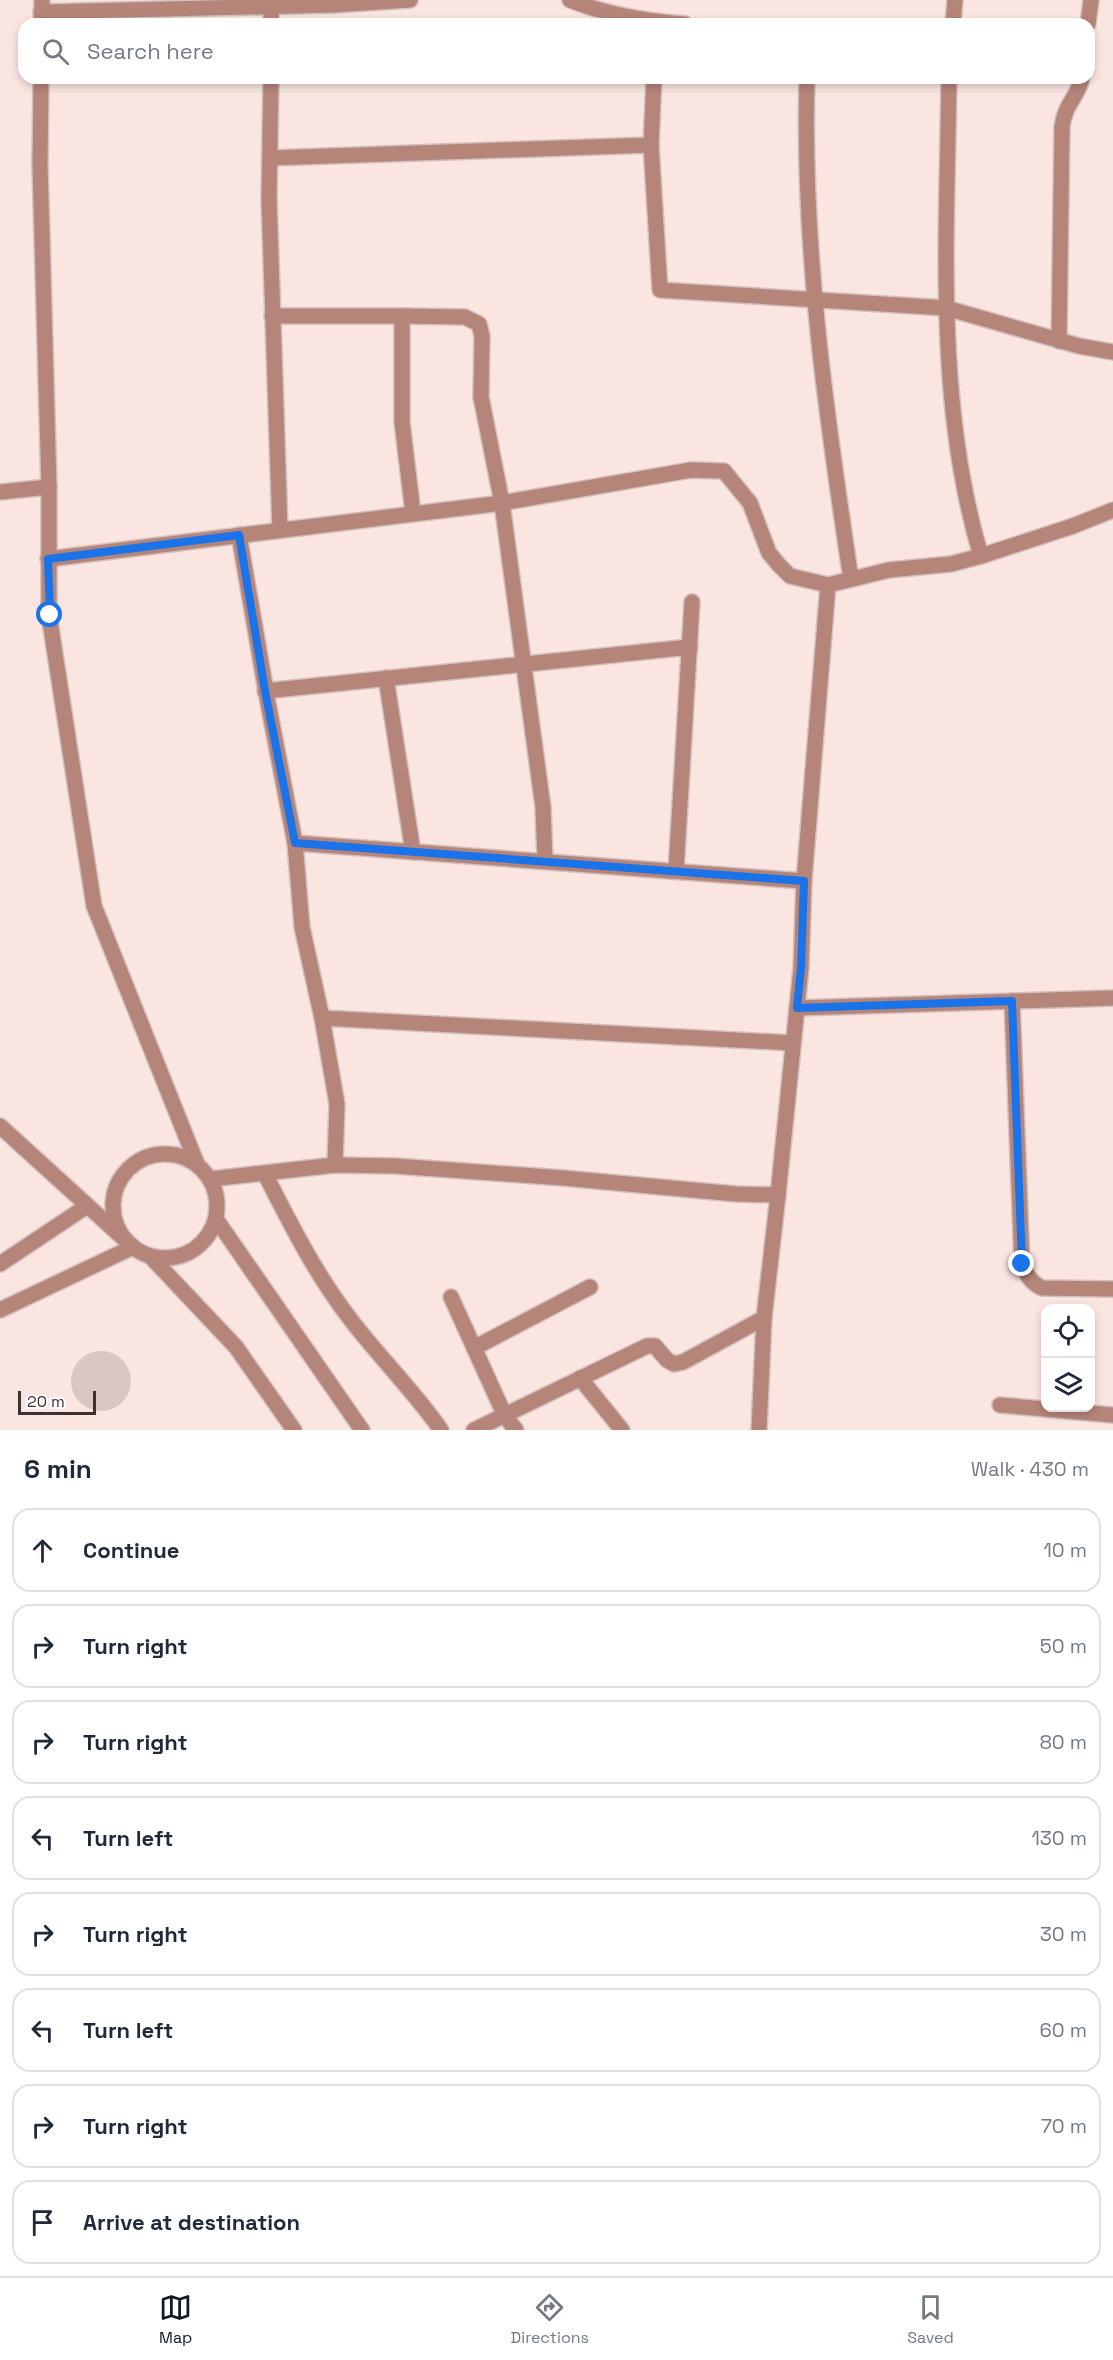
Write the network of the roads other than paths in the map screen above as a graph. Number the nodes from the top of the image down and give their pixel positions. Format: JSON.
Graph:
{"nodes":[{"id":1,"x":410,"y":0,"type":"edge"},
{"id":2,"x":570,"y":0,"type":"edge"},
{"id":3,"x":955,"y":0,"type":"edge"},
{"id":4,"x":1091,"y":0,"type":"edge"},
{"id":5,"x":271,"y":3,"type":"edge"},
{"id":6,"x":41,"y":12,"type":"edge"},
{"id":7,"x":631,"y":18,"type":"edge"},
{"id":8,"x":953,"y":18,"type":"edge"},
{"id":9,"x":1089,"y":18,"type":"edge"},
{"id":10,"x":41,"y":84,"type":"edge"},
{"id":11,"x":271,"y":84,"type":"edge"},
{"id":12,"x":654,"y":84,"type":"edge"},
{"id":13,"x":807,"y":84,"type":"edge"},
{"id":14,"x":949,"y":84,"type":"edge"},
{"id":15,"x":1080,"y":84,"type":"edge"},
{"id":16,"x":651,"y":145,"type":"junction"},
{"id":17,"x":270,"y":158,"type":"junction"},
{"id":18,"x":816,"y":299,"type":"junction"},
{"id":19,"x":946,"y":308,"type":"junction"},
{"id":20,"x":272,"y":316,"type":"junction"},
{"id":21,"x":402,"y":316,"type":"junction"},
{"id":22,"x":1059,"y":340,"type":"junction"},
{"id":23,"x":1113,"y":352,"type":"edge"},
{"id":24,"x":49,"y":487,"type":"junction"},
{"id":25,"x":0,"y":492,"type":"edge"},
{"id":26,"x":502,"y":503,"type":"junction"},
{"id":27,"x":1113,"y":510,"type":"edge"},
{"id":28,"x":413,"y":513,"type":"junction"},
{"id":29,"x":280,"y":530,"type":"junction"},
{"id":30,"x":239,"y":535,"type":"junction"},
{"id":31,"x":981,"y":556,"type":"junction"},
{"id":32,"x":48,"y":559,"type":"junction"},
{"id":33,"x":850,"y":579,"type":"junction"},
{"id":34,"x":828,"y":585,"type":"junction"},
{"id":35,"x":692,"y":602,"type":"dead end"},
{"id":36,"x":690,"y":647,"type":"junction"},
{"id":37,"x":524,"y":664,"type":"junction"},
{"id":38,"x":386,"y":678,"type":"junction"},
{"id":39,"x":265,"y":691,"type":"junction"},
{"id":40,"x":295,"y":843,"type":"junction"},
{"id":41,"x":413,"y":852,"type":"junction"},
{"id":42,"x":545,"y":861,"type":"junction"},
{"id":43,"x":676,"y":871,"type":"junction"},
{"id":44,"x":804,"y":881,"type":"junction"},
{"id":45,"x":1113,"y":998,"type":"edge"},
{"id":46,"x":1012,"y":1001,"type":"junction"},
{"id":47,"x":797,"y":1008,"type":"junction"},
{"id":48,"x":322,"y":1018,"type":"junction"},
{"id":49,"x":793,"y":1043,"type":"junction"},
{"id":50,"x":0,"y":1126,"type":"edge"},
{"id":51,"x":197,"y":1164,"type":"junction"},
{"id":52,"x":335,"y":1165,"type":"junction"},
{"id":53,"x":265,"y":1174,"type":"junction"},
{"id":54,"x":211,"y":1179,"type":"junction"},
{"id":55,"x":778,"y":1195,"type":"junction"},
{"id":56,"x":87,"y":1206,"type":"junction"},
{"id":57,"x":216,"y":1220,"type":"junction"},
{"id":58,"x":133,"y":1247,"type":"junction"},
{"id":59,"x":151,"y":1257,"type":"junction"},
{"id":60,"x":0,"y":1264,"type":"edge"},
{"id":61,"x":590,"y":1287,"type":"dead end"},
{"id":62,"x":1113,"y":1289,"type":"edge"},
{"id":63,"x":451,"y":1298,"type":"dead end"},
{"id":64,"x":0,"y":1310,"type":"edge"},
{"id":65,"x":764,"y":1318,"type":"junction"},
{"id":66,"x":474,"y":1348,"type":"junction"},
{"id":67,"x":580,"y":1378,"type":"junction"},
{"id":68,"x":1000,"y":1405,"type":"dead end"},
{"id":69,"x":1113,"y":1415,"type":"edge"},
{"id":70,"x":505,"y":1416,"type":"junction"},
{"id":71,"x":294,"y":1430,"type":"edge"},
{"id":72,"x":362,"y":1430,"type":"edge"},
{"id":73,"x":441,"y":1430,"type":"edge"},
{"id":74,"x":474,"y":1430,"type":"edge"},
{"id":75,"x":516,"y":1430,"type":"edge"},
{"id":76,"x":622,"y":1430,"type":"edge"},
{"id":77,"x":759,"y":1430,"type":"edge"}],
"edges":[{"from":1,"to":5,"type":"street"},
{"from":2,"to":7,"type":"street"},
{"from":3,"to":8,"type":"street"},
{"from":4,"to":9,"type":"street"},
{"from":5,"to":6,"type":"street"},
{"from":10,"to":24,"type":"street"},
{"from":11,"to":17,"type":"street"},
{"from":12,"to":16,"type":"street"},
{"from":13,"to":18,"type":"street"},
{"from":14,"to":19,"type":"street"},
{"from":15,"to":22,"type":"street"},
{"from":16,"to":17,"type":"street"},
{"from":16,"to":18,"type":"street"},
{"from":17,"to":20,"type":"street"},
{"from":18,"to":19,"type":"street"},
{"from":18,"to":33,"type":"street"},
{"from":19,"to":22,"type":"street"},
{"from":19,"to":31,"type":"street"},
{"from":20,"to":21,"type":"street"},
{"from":20,"to":29,"type":"street"},
{"from":21,"to":26,"type":"street"},
{"from":21,"to":28,"type":"street"},
{"from":22,"to":23,"type":"street"},
{"from":24,"to":25,"type":"street"},
{"from":24,"to":32,"type":"street"},
{"from":26,"to":28,"type":"street"},
{"from":26,"to":34,"type":"street"},
{"from":26,"to":37,"type":"street"},
{"from":27,"to":31,"type":"street"},
{"from":28,"to":29,"type":"street"},
{"from":29,"to":30,"type":"street"},
{"from":30,"to":32,"type":"street"},
{"from":30,"to":39,"type":"street"},
{"from":31,"to":33,"type":"street"},
{"from":32,"to":51,"type":"street"},
{"from":33,"to":34,"type":"street"},
{"from":34,"to":44,"type":"street"},
{"from":35,"to":36,"type":"street"},
{"from":36,"to":37,"type":"street"},
{"from":36,"to":43,"type":"street"},
{"from":37,"to":38,"type":"street"},
{"from":37,"to":42,"type":"street"},
{"from":38,"to":39,"type":"street"},
{"from":38,"to":41,"type":"street"},
{"from":39,"to":40,"type":"street"},
{"from":40,"to":41,"type":"street"},
{"from":40,"to":48,"type":"street"},
{"from":41,"to":42,"type":"street"},
{"from":42,"to":43,"type":"street"},
{"from":43,"to":44,"type":"street"},
{"from":44,"to":47,"type":"street"},
{"from":45,"to":46,"type":"street"},
{"from":46,"to":47,"type":"street"},
{"from":46,"to":62,"type":"street"},
{"from":47,"to":49,"type":"street"},
{"from":48,"to":49,"type":"street"},
{"from":48,"to":52,"type":"street"},
{"from":49,"to":55,"type":"street"},
{"from":50,"to":56,"type":"street"},
{"from":51,"to":54,"type":"street"},
{"from":51,"to":58,"type":"street"},
{"from":52,"to":53,"type":"street"},
{"from":52,"to":55,"type":"street"},
{"from":53,"to":54,"type":"street"},
{"from":53,"to":73,"type":"street"},
{"from":54,"to":57,"type":"street"},
{"from":55,"to":65,"type":"street"},
{"from":56,"to":58,"type":"street"},
{"from":56,"to":60,"type":"street"},
{"from":57,"to":59,"type":"street"},
{"from":57,"to":72,"type":"street"},
{"from":58,"to":59,"type":"street"},
{"from":58,"to":64,"type":"street"},
{"from":59,"to":71,"type":"street"},
{"from":61,"to":66,"type":"street"},
{"from":63,"to":66,"type":"street"},
{"from":65,"to":67,"type":"street"},
{"from":65,"to":77,"type":"street"},
{"from":66,"to":70,"type":"street"},
{"from":67,"to":70,"type":"street"},
{"from":67,"to":76,"type":"street"},
{"from":68,"to":69,"type":"street"},
{"from":70,"to":74,"type":"street"},
{"from":70,"to":75,"type":"street"}]}
